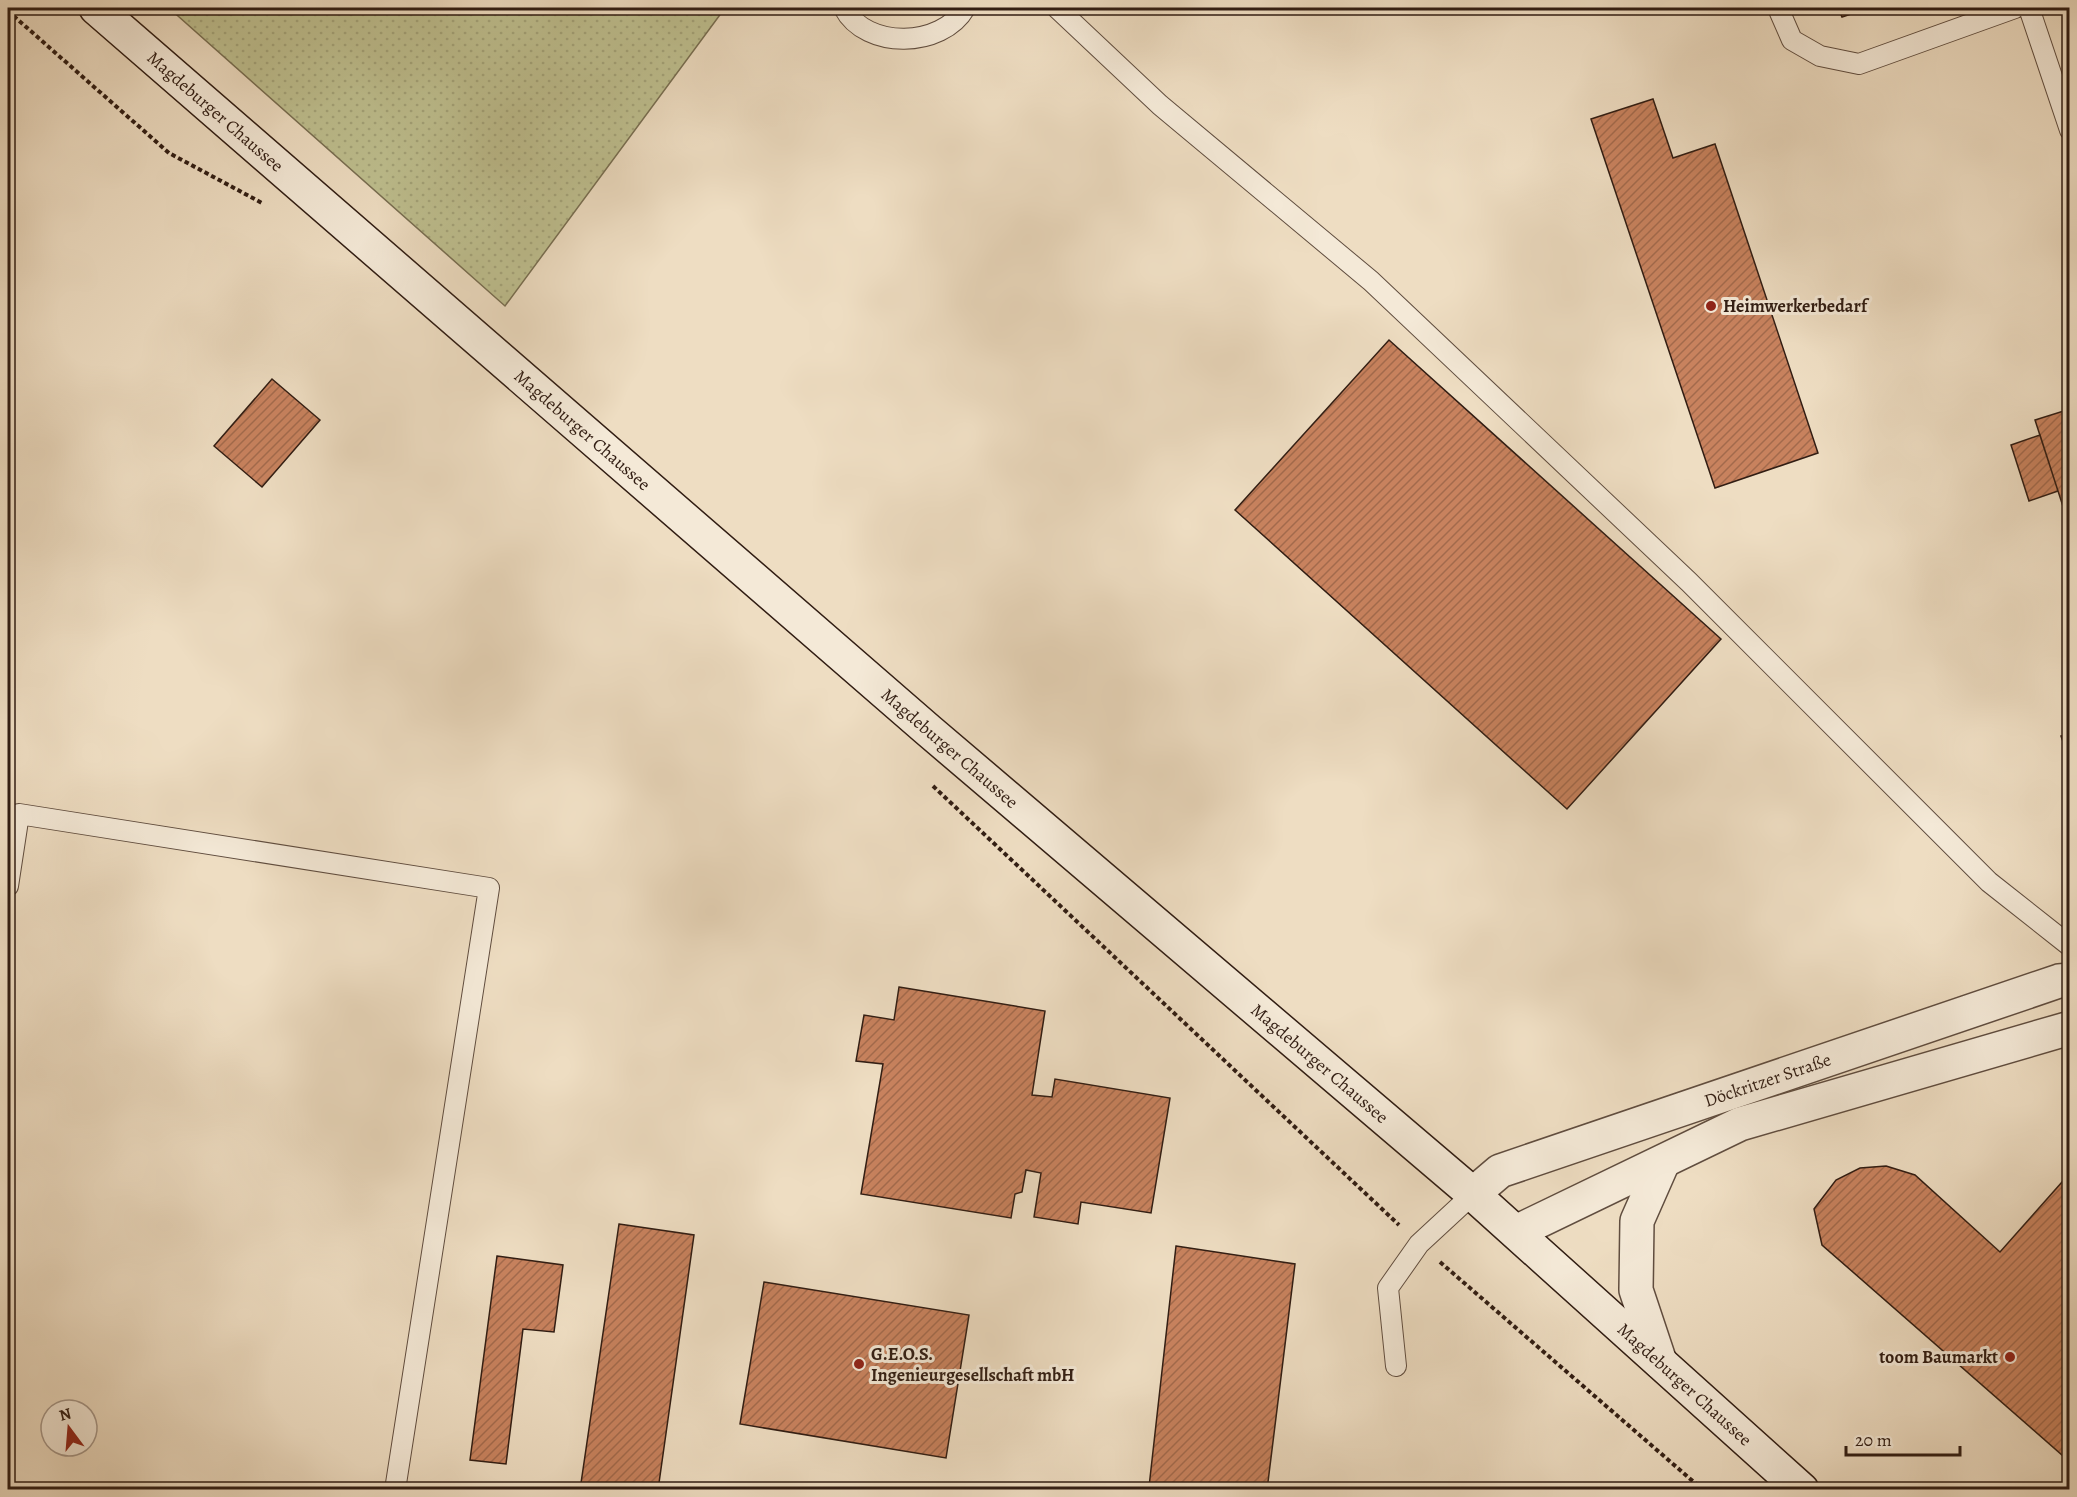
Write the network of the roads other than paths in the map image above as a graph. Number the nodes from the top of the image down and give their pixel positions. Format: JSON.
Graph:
{"nodes":[{"id":1,"x":96,"y":8,"type":"edge"},
{"id":2,"x":844,"y":8,"type":"edge"},
{"id":3,"x":965,"y":8,"type":"edge"},
{"id":4,"x":1057,"y":8,"type":"edge"},
{"id":5,"x":1778,"y":8,"type":"edge"},
{"id":6,"x":2015,"y":8,"type":"edge"},
{"id":7,"x":2029,"y":8,"type":"edge"},
{"id":8,"x":2070,"y":130,"type":"edge"},
{"id":9,"x":8,"y":886,"type":"edge"},
{"id":10,"x":2070,"y":946,"type":"edge"},
{"id":11,"x":2070,"y":980,"type":"edge"},
{"id":12,"x":2070,"y":1028,"type":"edge"},
{"id":13,"x":1663,"y":1162,"type":"junction"},
{"id":14,"x":1473,"y":1194,"type":"junction"},
{"id":15,"x":1516,"y":1232,"type":"junction"},
{"id":16,"x":1660,"y":1362,"type":"junction"},
{"id":17,"x":1396,"y":1366,"type":"dead end"},
{"id":18,"x":395,"y":1490,"type":"edge"},
{"id":19,"x":1802,"y":1490,"type":"edge"}],
"edges":[{"from":1,"to":14,"type":"main road","name":"Magdeburger Chaussee"},
{"from":2,"to":3,"type":"lane"},
{"from":4,"to":10,"type":"lane"},
{"from":5,"to":6,"type":"lane"},
{"from":7,"to":8,"type":"lane"},
{"from":9,"to":18,"type":"lane"},
{"from":11,"to":14,"type":"main road","name":"Döckritzer Straße"},
{"from":12,"to":13,"type":"main road","name":"Döckritzer Straße"},
{"from":13,"to":15,"type":"main road","name":"Döckritzer Straße"},
{"from":13,"to":16,"type":"main road"},
{"from":14,"to":15,"type":"main road","name":"Magdeburger Chaussee"},
{"from":14,"to":17,"type":"lane"},
{"from":15,"to":16,"type":"main road","name":"Magdeburger Chaussee"},
{"from":16,"to":19,"type":"main road","name":"Magdeburger Chaussee"}]}
